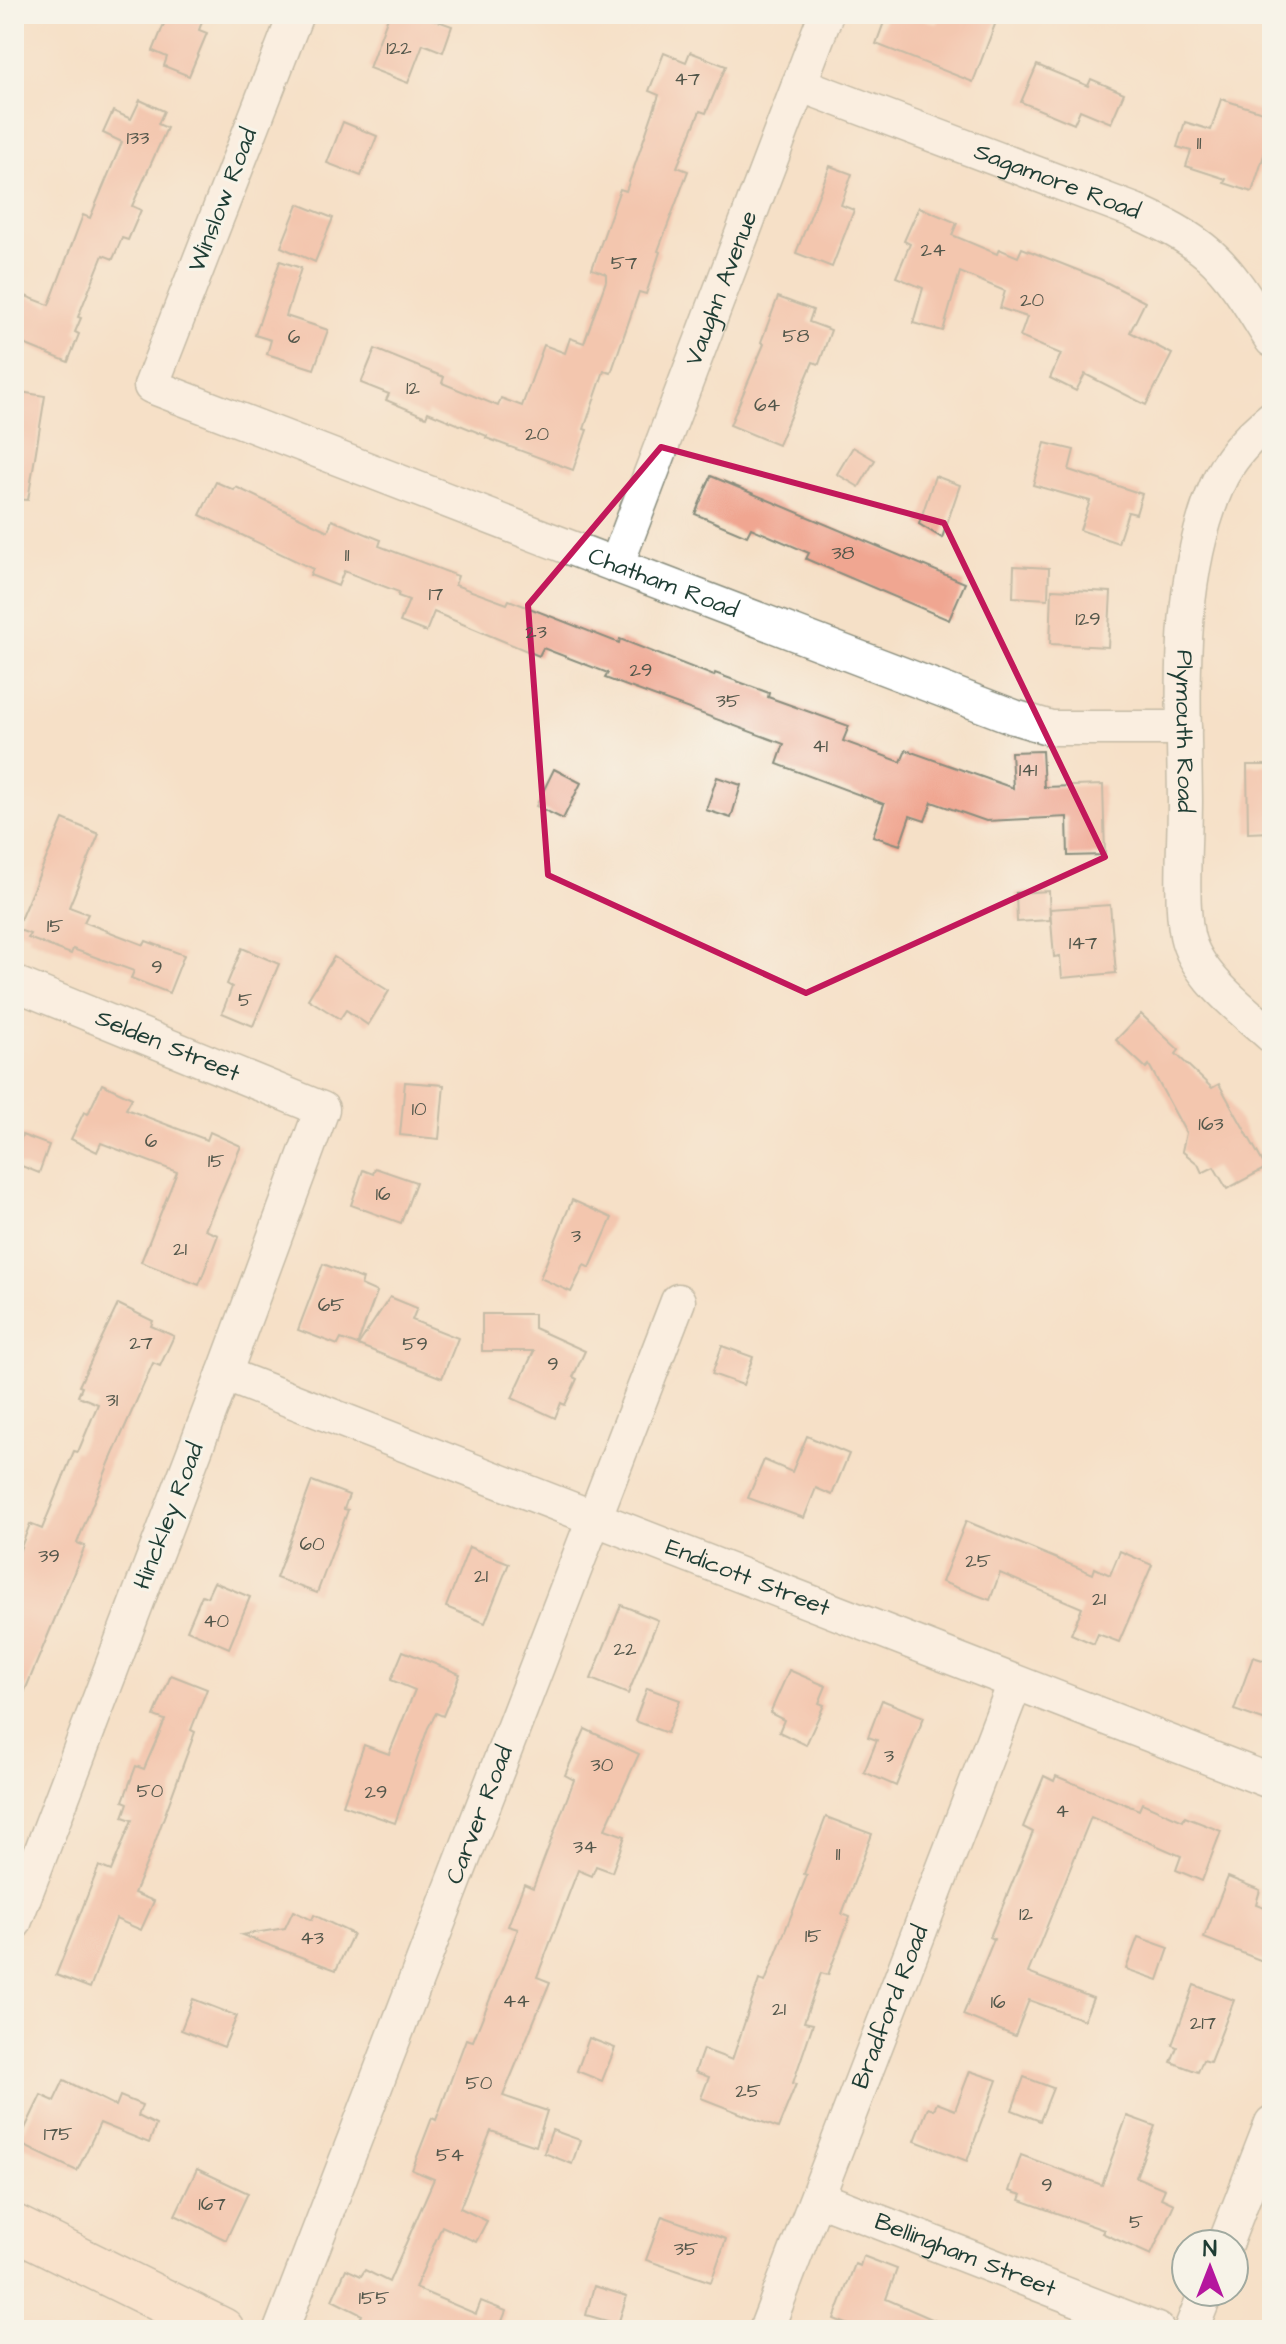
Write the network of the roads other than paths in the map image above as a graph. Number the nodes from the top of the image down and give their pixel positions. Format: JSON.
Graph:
{"nodes":[{"id":1,"x":296,"y":14,"type":"edge"},
{"id":2,"x":826,"y":14,"type":"edge"},
{"id":3,"x":799,"y":84,"type":"junction"},
{"id":4,"x":1272,"y":340,"type":"edge"},
{"id":5,"x":151,"y":386,"type":"joint"},
{"id":6,"x":1272,"y":418,"type":"edge"},
{"id":7,"x":617,"y":563,"type":"junction"},
{"id":8,"x":1184,"y":728,"type":"junction"},
{"id":9,"x":14,"y":983,"type":"edge"},
{"id":10,"x":1272,"y":1036,"type":"edge"},
{"id":11,"x":322,"y":1109,"type":"joint"},
{"id":12,"x":678,"y":1301,"type":"dead end"},
{"id":13,"x":224,"y":1374,"type":"junction"},
{"id":14,"x":593,"y":1519,"type":"junction"},
{"id":15,"x":1015,"y":1683,"type":"junction"},
{"id":16,"x":1272,"y":1782,"type":"edge"},
{"id":17,"x":14,"y":1923,"type":"edge"},
{"id":18,"x":1272,"y":2123,"type":"edge"},
{"id":19,"x":818,"y":2198,"type":"junction"},
{"id":20,"x":1231,"y":2228,"type":"edge"},
{"id":21,"x":15,"y":2229,"type":"edge"},
{"id":22,"x":1200,"y":2308,"type":"edge"},
{"id":23,"x":222,"y":2330,"type":"edge"},
{"id":24,"x":281,"y":2330,"type":"edge"},
{"id":25,"x":766,"y":2330,"type":"edge"},
{"id":26,"x":1157,"y":2330,"type":"edge"},
{"id":27,"x":1191,"y":2330,"type":"edge"}],
"edges":[{"from":1,"to":5,"type":"street","name":"Winslow Road"},
{"from":2,"to":3,"type":"street","name":"Vaughn Avenue"},
{"from":3,"to":4,"type":"street","name":"Sagamore Road"},
{"from":3,"to":7,"type":"street","name":"Vaughn Avenue"},
{"from":5,"to":7,"type":"street","name":"Chatham Road"},
{"from":6,"to":8,"type":"street","name":"Plymouth Road"},
{"from":7,"to":8,"type":"street","name":"Chatham Road"},
{"from":8,"to":10,"type":"street","name":"Plymouth Road"},
{"from":9,"to":11,"type":"street","name":"Selden Street"},
{"from":11,"to":13,"type":"street","name":"Hinckley Road"},
{"from":12,"to":14,"type":"street","name":"Carver Road"},
{"from":13,"to":14,"type":"street","name":"Endicott Street"},
{"from":13,"to":17,"type":"street","name":"Hinckley Road"},
{"from":14,"to":15,"type":"street","name":"Endicott Street"},
{"from":14,"to":24,"type":"street","name":"Carver Road"},
{"from":15,"to":16,"type":"street","name":"Endicott Street"},
{"from":15,"to":19,"type":"street","name":"Bradford Road"},
{"from":18,"to":20,"type":"street"},
{"from":19,"to":25,"type":"street","name":"Bradford Road"},
{"from":19,"to":26,"type":"street","name":"Bellingham Street"},
{"from":21,"to":23,"type":"street"},
{"from":22,"to":27,"type":"street"}]}
